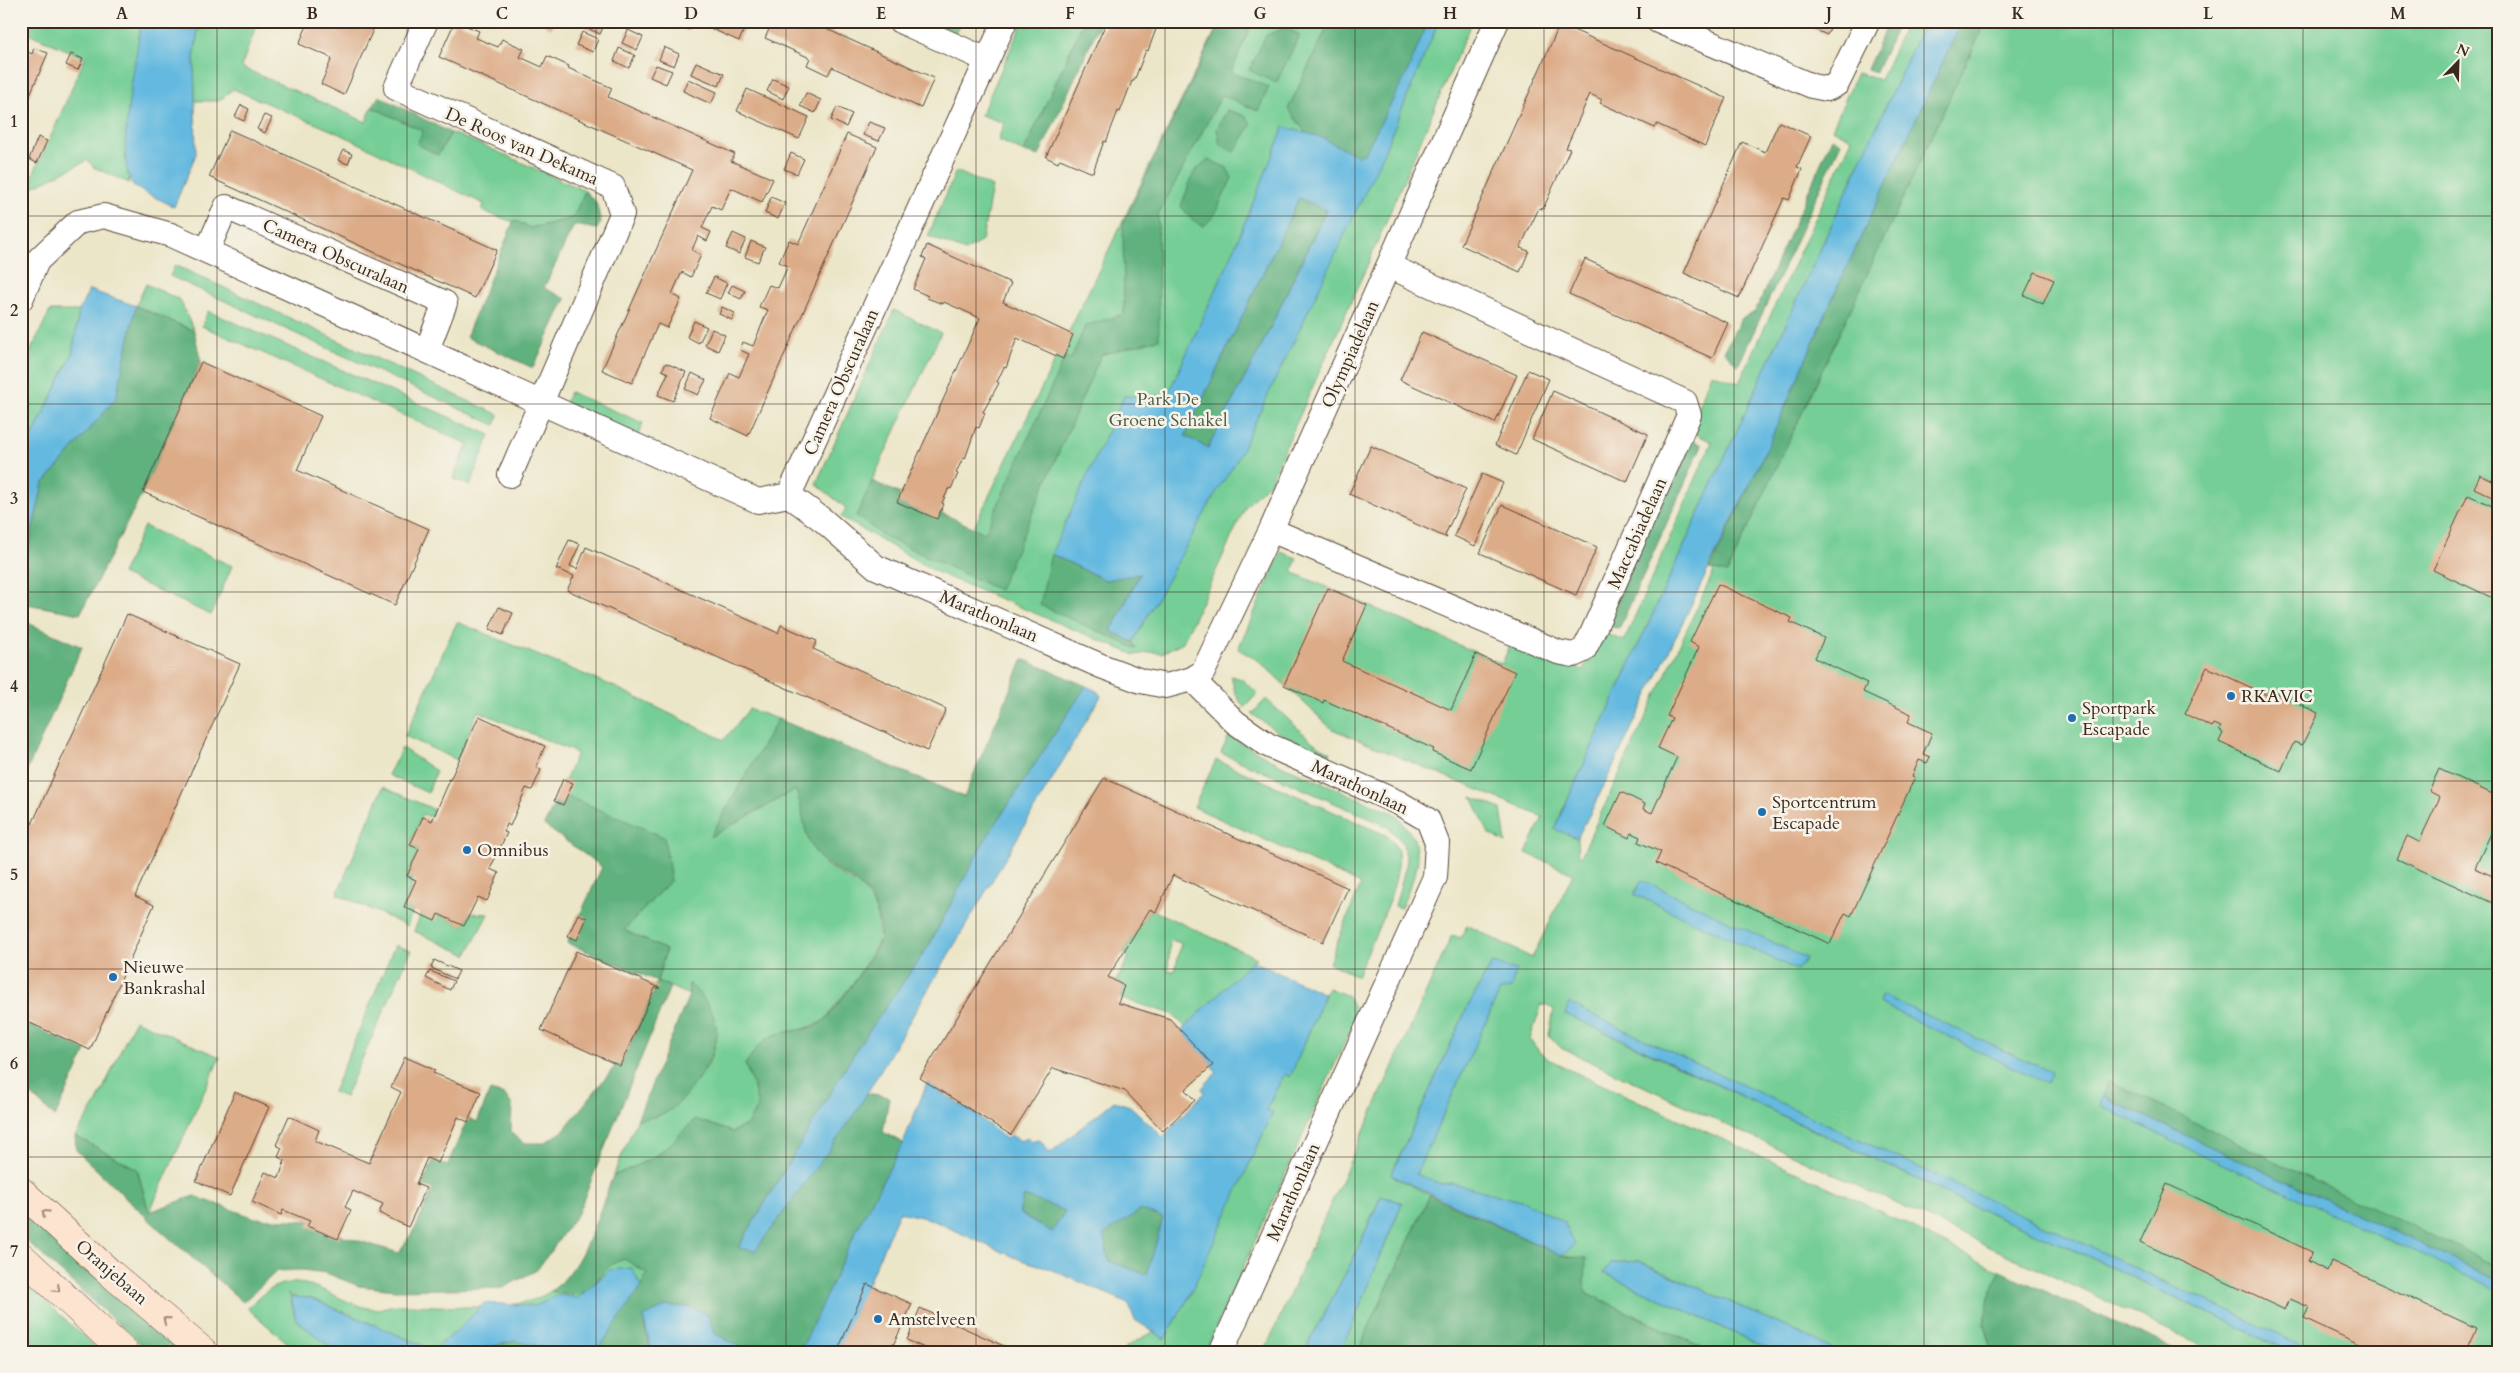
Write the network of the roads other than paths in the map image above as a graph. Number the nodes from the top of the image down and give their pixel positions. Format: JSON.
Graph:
{"nodes":[{"id":1,"x":426,"y":21,"type":"edge"},
{"id":2,"x":900,"y":21,"type":"edge"},
{"id":3,"x":1005,"y":21,"type":"edge"},
{"id":4,"x":1497,"y":21,"type":"edge"},
{"id":5,"x":1658,"y":21,"type":"edge"},
{"id":6,"x":1868,"y":21,"type":"edge"},
{"id":7,"x":987,"y":60,"type":"junction"},
{"id":8,"x":207,"y":251,"type":"junction"},
{"id":9,"x":1388,"y":266,"type":"junction"},
{"id":10,"x":21,"y":299,"type":"edge"},
{"id":11,"x":427,"y":350,"type":"junction"},
{"id":12,"x":540,"y":401,"type":"junction"},
{"id":13,"x":510,"y":475,"type":"dead end"},
{"id":14,"x":789,"y":495,"type":"junction"},
{"id":15,"x":1271,"y":530,"type":"junction"},
{"id":16,"x":1192,"y":679,"type":"junction"},
{"id":17,"x":21,"y":1191,"type":"edge"},
{"id":18,"x":21,"y":1256,"type":"edge"},
{"id":19,"x":124,"y":1352,"type":"edge"},
{"id":20,"x":204,"y":1352,"type":"edge"},
{"id":21,"x":1221,"y":1352,"type":"edge"}],
"edges":[{"from":1,"to":12,"type":"street","name":"De Roos van Dekama"},
{"from":2,"to":7,"type":"street"},
{"from":3,"to":7,"type":"street","name":"Camera Obscuralaan"},
{"from":4,"to":9,"type":"street","name":"Olympiadelaan"},
{"from":5,"to":6,"type":"street"},
{"from":7,"to":14,"type":"street","name":"Camera Obscuralaan"},
{"from":8,"to":10,"type":"street"},
{"from":8,"to":11,"type":"street"},
{"from":8,"to":11,"type":"street","name":"Camera Obscuralaan"},
{"from":9,"to":15,"type":"street","name":"Olympiadelaan"},
{"from":9,"to":15,"type":"street","name":"Maccabiadelaan"},
{"from":11,"to":12,"type":"street"},
{"from":12,"to":13,"type":"street"},
{"from":12,"to":14,"type":"street"},
{"from":14,"to":16,"type":"street","name":"Marathonlaan"},
{"from":15,"to":16,"type":"street","name":"Olympiadelaan"},
{"from":16,"to":21,"type":"street","name":"Marathonlaan"},
{"from":20,"to":17,"type":"main road","name":"Oranjebaan","one_way":true},
{"from":18,"to":19,"type":"main road","one_way":true}]}
